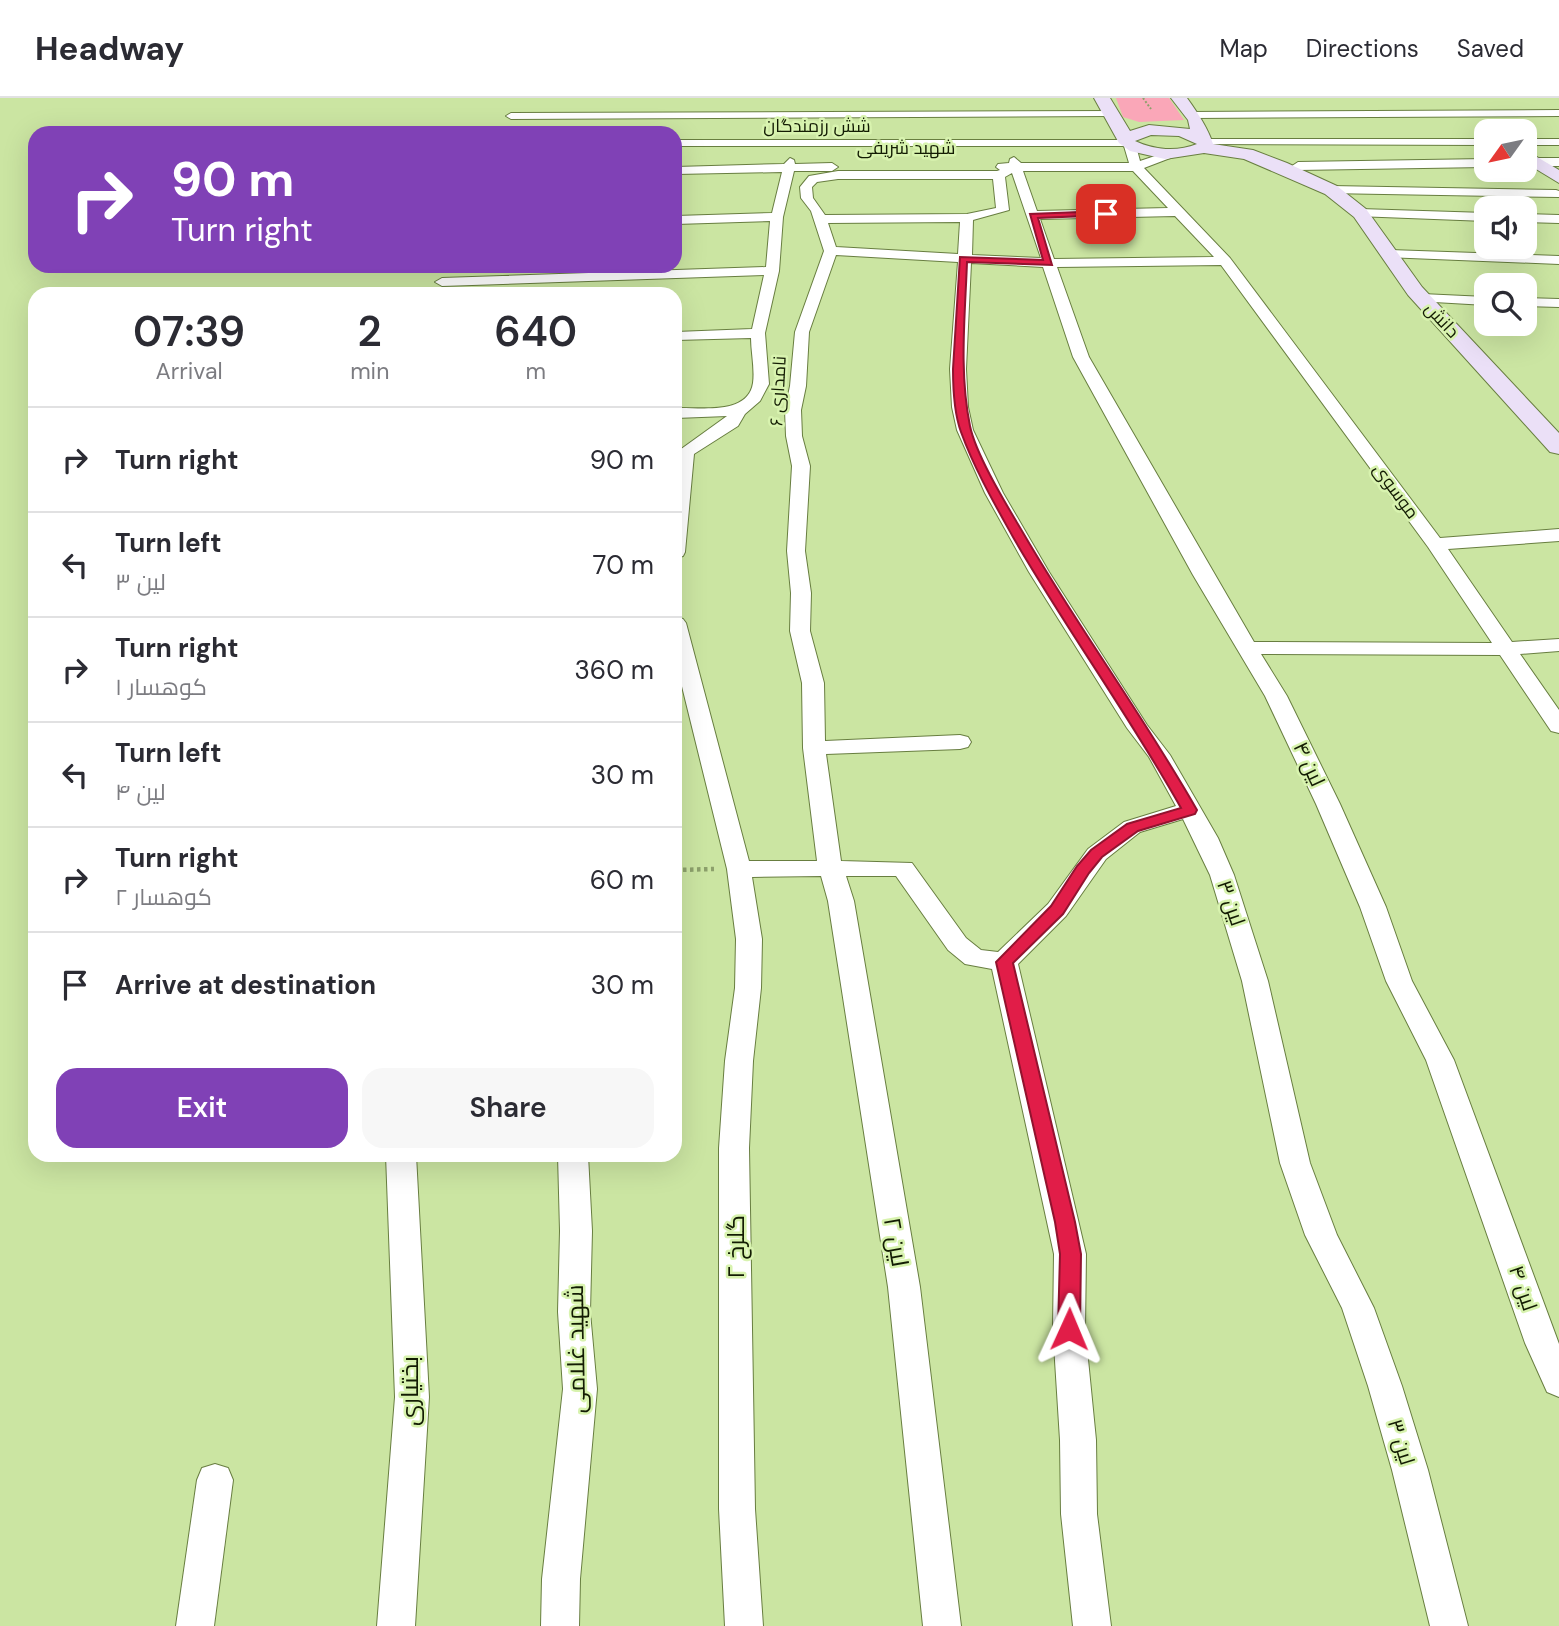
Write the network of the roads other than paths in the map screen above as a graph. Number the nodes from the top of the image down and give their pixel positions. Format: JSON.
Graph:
{"nodes":[{"id":1,"x":905,"y":98,"type":"edge"},
{"id":2,"x":1102,"y":98,"type":"edge"},
{"id":3,"x":1180,"y":98,"type":"edge"},
{"id":4,"x":1559,"y":113,"type":"edge"},
{"id":5,"x":511,"y":116,"type":"dead end"},
{"id":6,"x":1114,"y":117,"type":"junction"},
{"id":7,"x":1194,"y":118,"type":"junction"},
{"id":8,"x":911,"y":129,"type":"junction"},
{"id":9,"x":1203,"y":142,"type":"junction"},
{"id":10,"x":1474,"y":142,"type":"edge"},
{"id":11,"x":1537,"y":142,"type":"edge"},
{"id":12,"x":1559,"y":142,"type":"edge"},
{"id":13,"x":682,"y":143,"type":"edge"},
{"id":14,"x":1131,"y":151,"type":"junction"},
{"id":15,"x":843,"y":162,"type":"dead end"},
{"id":16,"x":1537,"y":162,"type":"edge"},
{"id":17,"x":1559,"y":162,"type":"edge"},
{"id":18,"x":682,"y":163,"type":"edge"},
{"id":19,"x":1474,"y":163,"type":"edge"},
{"id":20,"x":790,"y":165,"type":"junction"},
{"id":21,"x":1004,"y":166,"type":"junction"},
{"id":22,"x":1298,"y":166,"type":"junction"},
{"id":23,"x":1537,"y":167,"type":"edge"},
{"id":24,"x":682,"y":170,"type":"edge"},
{"id":25,"x":1558,"y":186,"type":"edge"},
{"id":26,"x":1331,"y":190,"type":"junction"},
{"id":27,"x":1179,"y":212,"type":"junction"},
{"id":28,"x":1360,"y":213,"type":"junction"},
{"id":29,"x":1033,"y":215,"type":"junction"},
{"id":30,"x":777,"y":217,"type":"junction"},
{"id":31,"x":1474,"y":217,"type":"edge"},
{"id":32,"x":967,"y":218,"type":"junction"},
{"id":33,"x":1537,"y":218,"type":"edge"},
{"id":34,"x":820,"y":219,"type":"junction"},
{"id":35,"x":1559,"y":219,"type":"edge"},
{"id":36,"x":682,"y":220,"type":"edge"},
{"id":37,"x":831,"y":251,"type":"junction"},
{"id":38,"x":1390,"y":254,"type":"junction"},
{"id":39,"x":963,"y":259,"type":"junction"},
{"id":40,"x":1559,"y":260,"type":"edge"},
{"id":41,"x":1226,"y":261,"type":"junction"},
{"id":42,"x":1049,"y":263,"type":"junction"},
{"id":43,"x":772,"y":271,"type":"junction"},
{"id":44,"x":460,"y":287,"type":"edge"},
{"id":45,"x":1422,"y":298,"type":"junction"},
{"id":46,"x":1474,"y":300,"type":"edge"},
{"id":47,"x":1537,"y":302,"type":"edge"},
{"id":48,"x":1559,"y":303,"type":"edge"},
{"id":49,"x":758,"y":333,"type":"junction"},
{"id":50,"x":682,"y":335,"type":"edge"},
{"id":51,"x":739,"y":411,"type":"junction"},
{"id":52,"x":682,"y":413,"type":"edge"},
{"id":53,"x":689,"y":433,"type":"dead end"},
{"id":54,"x":716,"y":433,"type":"junction"},
{"id":55,"x":1559,"y":447,"type":"edge"},
{"id":56,"x":682,"y":497,"type":"edge"},
{"id":57,"x":1559,"y":535,"type":"edge"},
{"id":58,"x":1435,"y":544,"type":"junction"},
{"id":59,"x":1559,"y":645,"type":"edge"},
{"id":60,"x":682,"y":646,"type":"edge"},
{"id":61,"x":1247,"y":648,"type":"junction"},
{"id":62,"x":1507,"y":649,"type":"junction"},
{"id":63,"x":1559,"y":726,"type":"edge"},
{"id":64,"x":960,"y":742,"type":"dead end"},
{"id":65,"x":814,"y":748,"type":"junction"},
{"id":66,"x":1189,"y":810,"type":"junction"},
{"id":67,"x":831,"y":865,"type":"junction"},
{"id":68,"x":739,"y":869,"type":"junction"},
{"id":69,"x":1004,"y":962,"type":"junction"},
{"id":70,"x":401,"y":1162,"type":"edge"},
{"id":71,"x":573,"y":1162,"type":"edge"},
{"id":72,"x":1559,"y":1382,"type":"edge"},
{"id":73,"x":215,"y":1480,"type":"dead end"},
{"id":74,"x":195,"y":1626,"type":"edge"},
{"id":75,"x":396,"y":1626,"type":"edge"},
{"id":76,"x":560,"y":1626,"type":"edge"},
{"id":77,"x":744,"y":1626,"type":"edge"},
{"id":78,"x":942,"y":1626,"type":"edge"},
{"id":79,"x":1092,"y":1626,"type":"edge"},
{"id":80,"x":1449,"y":1626,"type":"edge"}],
"edges":[{"from":1,"to":8,"type":"street"},
{"from":2,"to":6,"type":"street"},
{"from":3,"to":7,"type":"street"},
{"from":4,"to":7,"type":"street"},
{"from":5,"to":8,"type":"street"},
{"from":6,"to":7,"type":"street"},
{"from":6,"to":8,"type":"street"},
{"from":6,"to":14,"type":"street"},
{"from":7,"to":9,"type":"street"},
{"from":8,"to":13,"type":"street","name":"شش رزمندگان"},
{"from":8,"to":14,"type":"street","name":"شش رزمندگان"},
{"from":9,"to":10,"type":"street"},
{"from":9,"to":14,"type":"street"},
{"from":9,"to":14,"type":"street"},
{"from":9,"to":22,"type":"street","name":"دانش"},
{"from":9,"to":26,"type":"street","name":"دانش"},
{"from":11,"to":12,"type":"street"},
{"from":14,"to":21,"type":"street","name":"شهید شریفی"},
{"from":14,"to":27,"type":"street","name":"موسوی"},
{"from":15,"to":20,"type":"street","name":"شهید شریفی"},
{"from":16,"to":17,"type":"street"},
{"from":18,"to":20,"type":"street","name":"شهید شریفی"},
{"from":19,"to":22,"type":"street"},
{"from":20,"to":21,"type":"street","name":"شهید شریفی"},
{"from":20,"to":24,"type":"street","name":"شهید شریفی"},
{"from":20,"to":30,"type":"street"},
{"from":21,"to":29,"type":"street","name":"لین ۴"},
{"from":21,"to":32,"type":"street"},
{"from":21,"to":34,"type":"street"},
{"from":22,"to":26,"type":"street","name":"دانش"},
{"from":23,"to":25,"type":"street"},
{"from":25,"to":26,"type":"street"},
{"from":26,"to":28,"type":"street","name":"دانش"},
{"from":27,"to":29,"type":"street"},
{"from":27,"to":41,"type":"street","name":"موسوی"},
{"from":28,"to":31,"type":"street"},
{"from":28,"to":38,"type":"street","name":"دانش"},
{"from":29,"to":42,"type":"street","name":"لین ۴"},
{"from":30,"to":36,"type":"street"},
{"from":30,"to":43,"type":"street"},
{"from":32,"to":34,"type":"street"},
{"from":32,"to":39,"type":"street","name":"لین ۳"},
{"from":33,"to":35,"type":"street"},
{"from":34,"to":37,"type":"street"},
{"from":37,"to":39,"type":"street"},
{"from":37,"to":65,"type":"street","name":"نامداری ۶"},
{"from":38,"to":40,"type":"street"},
{"from":38,"to":45,"type":"street","name":"دانش"},
{"from":39,"to":42,"type":"street"},
{"from":39,"to":66,"type":"street","name":"لین ۳"},
{"from":41,"to":42,"type":"street"},
{"from":41,"to":58,"type":"street","name":"موسوی"},
{"from":42,"to":61,"type":"street","name":"لین ۴"},
{"from":43,"to":44,"type":"street"},
{"from":43,"to":49,"type":"street"},
{"from":45,"to":46,"type":"street"},
{"from":45,"to":55,"type":"street","name":"دانش"},
{"from":47,"to":48,"type":"street"},
{"from":49,"to":50,"type":"street"},
{"from":49,"to":51,"type":"street"},
{"from":51,"to":52,"type":"street"},
{"from":51,"to":54,"type":"street"},
{"from":53,"to":54,"type":"street"},
{"from":54,"to":56,"type":"street"},
{"from":57,"to":58,"type":"street"},
{"from":58,"to":62,"type":"street","name":"موسوی"},
{"from":59,"to":62,"type":"street"},
{"from":60,"to":68,"type":"street","name":"گلرخ ۲"},
{"from":61,"to":62,"type":"street"},
{"from":61,"to":72,"type":"street","name":"لین ۴"},
{"from":62,"to":63,"type":"street","name":"موسوی"},
{"from":64,"to":65,"type":"street"},
{"from":65,"to":67,"type":"street","name":"نامداری ۶"},
{"from":66,"to":69,"type":"street"},
{"from":66,"to":80,"type":"street","name":"لین ۳"},
{"from":67,"to":68,"type":"street"},
{"from":67,"to":69,"type":"street"},
{"from":67,"to":78,"type":"street","name":"لین ۲"},
{"from":68,"to":77,"type":"street","name":"گلرخ ۲"},
{"from":69,"to":79,"type":"street"},
{"from":70,"to":75,"type":"street","name":"بختیاری"},
{"from":71,"to":76,"type":"street","name":"شهید غلامی"},
{"from":73,"to":74,"type":"street"}]}
